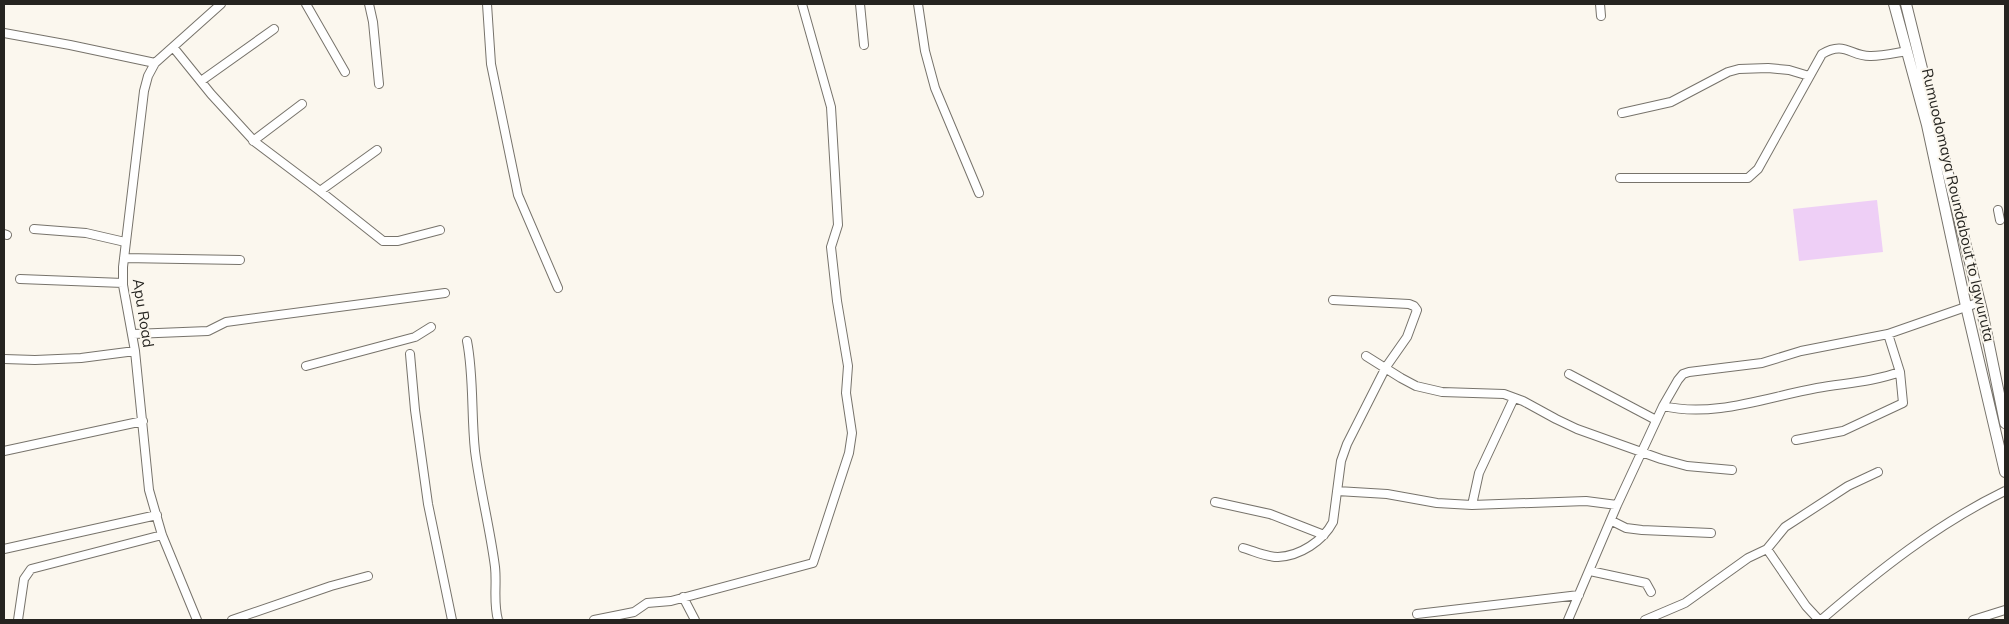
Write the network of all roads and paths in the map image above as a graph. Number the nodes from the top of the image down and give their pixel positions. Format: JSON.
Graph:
{"nodes":[{"id":1,"x":221,"y":4,"type":"edge"},
{"id":2,"x":306,"y":4,"type":"edge"},
{"id":3,"x":369,"y":4,"type":"edge"},
{"id":4,"x":487,"y":4,"type":"edge"},
{"id":5,"x":802,"y":4,"type":"edge"},
{"id":6,"x":860,"y":4,"type":"edge"},
{"id":7,"x":918,"y":4,"type":"edge"},
{"id":8,"x":1600,"y":4,"type":"edge"},
{"id":9,"x":1894,"y":4,"type":"edge"},
{"id":10,"x":1906,"y":4,"type":"edge"},
{"id":11,"x":1601,"y":16,"type":"dead end"},
{"id":12,"x":274,"y":29,"type":"dead end"},
{"id":13,"x":4,"y":33,"type":"edge"},
{"id":14,"x":864,"y":45,"type":"dead end"},
{"id":15,"x":173,"y":47,"type":"junction"},
{"id":16,"x":1907,"y":51,"type":"junction"},
{"id":17,"x":155,"y":63,"type":"junction"},
{"id":18,"x":345,"y":72,"type":"dead end"},
{"id":19,"x":1809,"y":76,"type":"junction"},
{"id":20,"x":200,"y":81,"type":"junction"},
{"id":21,"x":379,"y":84,"type":"dead end"},
{"id":22,"x":302,"y":104,"type":"dead end"},
{"id":23,"x":1622,"y":113,"type":"dead end"},
{"id":24,"x":253,"y":140,"type":"junction"},
{"id":25,"x":377,"y":150,"type":"dead end"},
{"id":26,"x":1620,"y":178,"type":"dead end"},
{"id":27,"x":320,"y":191,"type":"junction"},
{"id":28,"x":979,"y":193,"type":"dead end"},
{"id":29,"x":1998,"y":210,"type":"dead end"},
{"id":30,"x":2000,"y":220,"type":"dead end"},
{"id":31,"x":34,"y":229,"type":"dead end"},
{"id":32,"x":440,"y":230,"type":"dead end"},
{"id":33,"x":126,"y":242,"type":"junction"},
{"id":34,"x":124,"y":258,"type":"junction"},
{"id":35,"x":240,"y":260,"type":"dead end"},
{"id":36,"x":20,"y":279,"type":"dead end"},
{"id":37,"x":123,"y":282,"type":"junction"},
{"id":38,"x":558,"y":288,"type":"dead end"},
{"id":39,"x":445,"y":293,"type":"dead end"},
{"id":40,"x":1333,"y":300,"type":"dead end"},
{"id":41,"x":1980,"y":302,"type":"junction"},
{"id":42,"x":1966,"y":306,"type":"junction"},
{"id":43,"x":431,"y":327,"type":"dead end"},
{"id":44,"x":133,"y":334,"type":"junction"},
{"id":45,"x":1888,"y":334,"type":"junction"},
{"id":46,"x":467,"y":341,"type":"dead end"},
{"id":47,"x":135,"y":351,"type":"junction"},
{"id":48,"x":410,"y":354,"type":"dead end"},
{"id":49,"x":1366,"y":356,"type":"dead end"},
{"id":50,"x":4,"y":359,"type":"edge"},
{"id":51,"x":306,"y":366,"type":"dead end"},
{"id":52,"x":1386,"y":368,"type":"junction"},
{"id":53,"x":1900,"y":372,"type":"junction"},
{"id":54,"x":1569,"y":374,"type":"dead end"},
{"id":55,"x":1514,"y":398,"type":"junction"},
{"id":56,"x":1663,"y":406,"type":"junction"},
{"id":57,"x":1656,"y":420,"type":"junction"},
{"id":58,"x":143,"y":421,"type":"junction"},
{"id":59,"x":2005,"y":424,"type":"edge"},
{"id":60,"x":1796,"y":440,"type":"dead end"},
{"id":61,"x":4,"y":451,"type":"edge"},
{"id":62,"x":1641,"y":452,"type":"junction"},
{"id":63,"x":1732,"y":470,"type":"dead end"},
{"id":64,"x":1878,"y":472,"type":"dead end"},
{"id":65,"x":2005,"y":472,"type":"edge"},
{"id":66,"x":1337,"y":490,"type":"junction"},
{"id":67,"x":2005,"y":492,"type":"edge"},
{"id":68,"x":1215,"y":502,"type":"dead end"},
{"id":69,"x":1472,"y":505,"type":"junction"},
{"id":70,"x":1617,"y":505,"type":"junction"},
{"id":71,"x":157,"y":515,"type":"junction"},
{"id":72,"x":1612,"y":521,"type":"junction"},
{"id":73,"x":1711,"y":533,"type":"dead end"},
{"id":74,"x":162,"y":535,"type":"junction"},
{"id":75,"x":1324,"y":535,"type":"junction"},
{"id":76,"x":1243,"y":548,"type":"dead end"},
{"id":77,"x":4,"y":549,"type":"edge"},
{"id":78,"x":1767,"y":549,"type":"junction"},
{"id":79,"x":1590,"y":570,"type":"junction"},
{"id":80,"x":368,"y":576,"type":"dead end"},
{"id":81,"x":1651,"y":592,"type":"dead end"},
{"id":82,"x":1579,"y":595,"type":"junction"},
{"id":83,"x":683,"y":596,"type":"junction"},
{"id":84,"x":2005,"y":610,"type":"edge"},
{"id":85,"x":1417,"y":614,"type":"dead end"},
{"id":86,"x":18,"y":620,"type":"edge"},
{"id":87,"x":196,"y":620,"type":"edge"},
{"id":88,"x":232,"y":620,"type":"edge"},
{"id":89,"x":452,"y":620,"type":"edge"},
{"id":90,"x":498,"y":620,"type":"edge"},
{"id":91,"x":594,"y":620,"type":"edge"},
{"id":92,"x":695,"y":620,"type":"edge"},
{"id":93,"x":1568,"y":620,"type":"edge"},
{"id":94,"x":1645,"y":620,"type":"edge"},
{"id":95,"x":1820,"y":620,"type":"edge"},
{"id":96,"x":1973,"y":620,"type":"edge"}],
"edges":[{"from":1,"to":15,"type":"street","name":"Apu Road"},
{"from":2,"to":18,"type":"street"},
{"from":3,"to":21,"type":"street"},
{"from":4,"to":38,"type":"street"},
{"from":5,"to":83,"type":"street"},
{"from":6,"to":14,"type":"street"},
{"from":7,"to":28,"type":"street"},
{"from":8,"to":11,"type":"street"},
{"from":9,"to":16,"type":"main road","name":"Rumuodomaya Roundabout to Igwuruta"},
{"from":10,"to":41,"type":"main road"},
{"from":12,"to":20,"type":"street"},
{"from":13,"to":17,"type":"street"},
{"from":15,"to":17,"type":"street","name":"Apu Road"},
{"from":15,"to":20,"type":"street"},
{"from":16,"to":19,"type":"street"},
{"from":16,"to":42,"type":"main road","name":"Rumuodomaya Roundabout to Igwuruta"},
{"from":17,"to":33,"type":"street","name":"Apu Road"},
{"from":19,"to":23,"type":"street"},
{"from":19,"to":26,"type":"street"},
{"from":20,"to":24,"type":"street"},
{"from":22,"to":24,"type":"street"},
{"from":24,"to":27,"type":"street"},
{"from":25,"to":27,"type":"street"},
{"from":27,"to":32,"type":"street"},
{"from":29,"to":30,"type":"street"},
{"from":31,"to":33,"type":"street"},
{"from":33,"to":34,"type":"street","name":"Apu Road"},
{"from":34,"to":35,"type":"street"},
{"from":34,"to":37,"type":"street","name":"Apu Road"},
{"from":36,"to":37,"type":"street"},
{"from":37,"to":44,"type":"street","name":"Apu Road"},
{"from":39,"to":44,"type":"street"},
{"from":40,"to":52,"type":"street"},
{"from":41,"to":42,"type":"street"},
{"from":41,"to":59,"type":"main road"},
{"from":42,"to":45,"type":"street"},
{"from":42,"to":65,"type":"main road","name":"Rumuodomaya Roundabout to Igwuruta"},
{"from":43,"to":51,"type":"street"},
{"from":44,"to":47,"type":"street","name":"Apu Road"},
{"from":45,"to":53,"type":"street"},
{"from":45,"to":56,"type":"street"},
{"from":46,"to":90,"type":"street"},
{"from":47,"to":50,"type":"street"},
{"from":47,"to":58,"type":"street","name":"Apu Road"},
{"from":48,"to":89,"type":"street"},
{"from":49,"to":52,"type":"street"},
{"from":52,"to":55,"type":"street"},
{"from":52,"to":66,"type":"street"},
{"from":53,"to":56,"type":"street"},
{"from":53,"to":60,"type":"street"},
{"from":54,"to":57,"type":"street"},
{"from":55,"to":62,"type":"street"},
{"from":55,"to":69,"type":"street"},
{"from":56,"to":57,"type":"street"},
{"from":57,"to":62,"type":"street"},
{"from":58,"to":61,"type":"street"},
{"from":58,"to":71,"type":"street","name":"Apu Road"},
{"from":62,"to":63,"type":"street"},
{"from":62,"to":70,"type":"street"},
{"from":64,"to":78,"type":"street"},
{"from":66,"to":69,"type":"street"},
{"from":66,"to":75,"type":"street"},
{"from":67,"to":95,"type":"street"},
{"from":68,"to":75,"type":"street"},
{"from":69,"to":70,"type":"street"},
{"from":70,"to":72,"type":"street"},
{"from":71,"to":74,"type":"street","name":"Apu Road"},
{"from":71,"to":77,"type":"street"},
{"from":72,"to":73,"type":"street"},
{"from":72,"to":79,"type":"street"},
{"from":74,"to":86,"type":"street"},
{"from":74,"to":87,"type":"street","name":"Apu Road"},
{"from":75,"to":76,"type":"street"},
{"from":78,"to":94,"type":"street"},
{"from":78,"to":95,"type":"street"},
{"from":79,"to":81,"type":"street"},
{"from":79,"to":82,"type":"street"},
{"from":80,"to":88,"type":"street"},
{"from":82,"to":85,"type":"street"},
{"from":82,"to":93,"type":"street"},
{"from":83,"to":91,"type":"street"},
{"from":83,"to":92,"type":"street"},
{"from":84,"to":96,"type":"street"}]}
